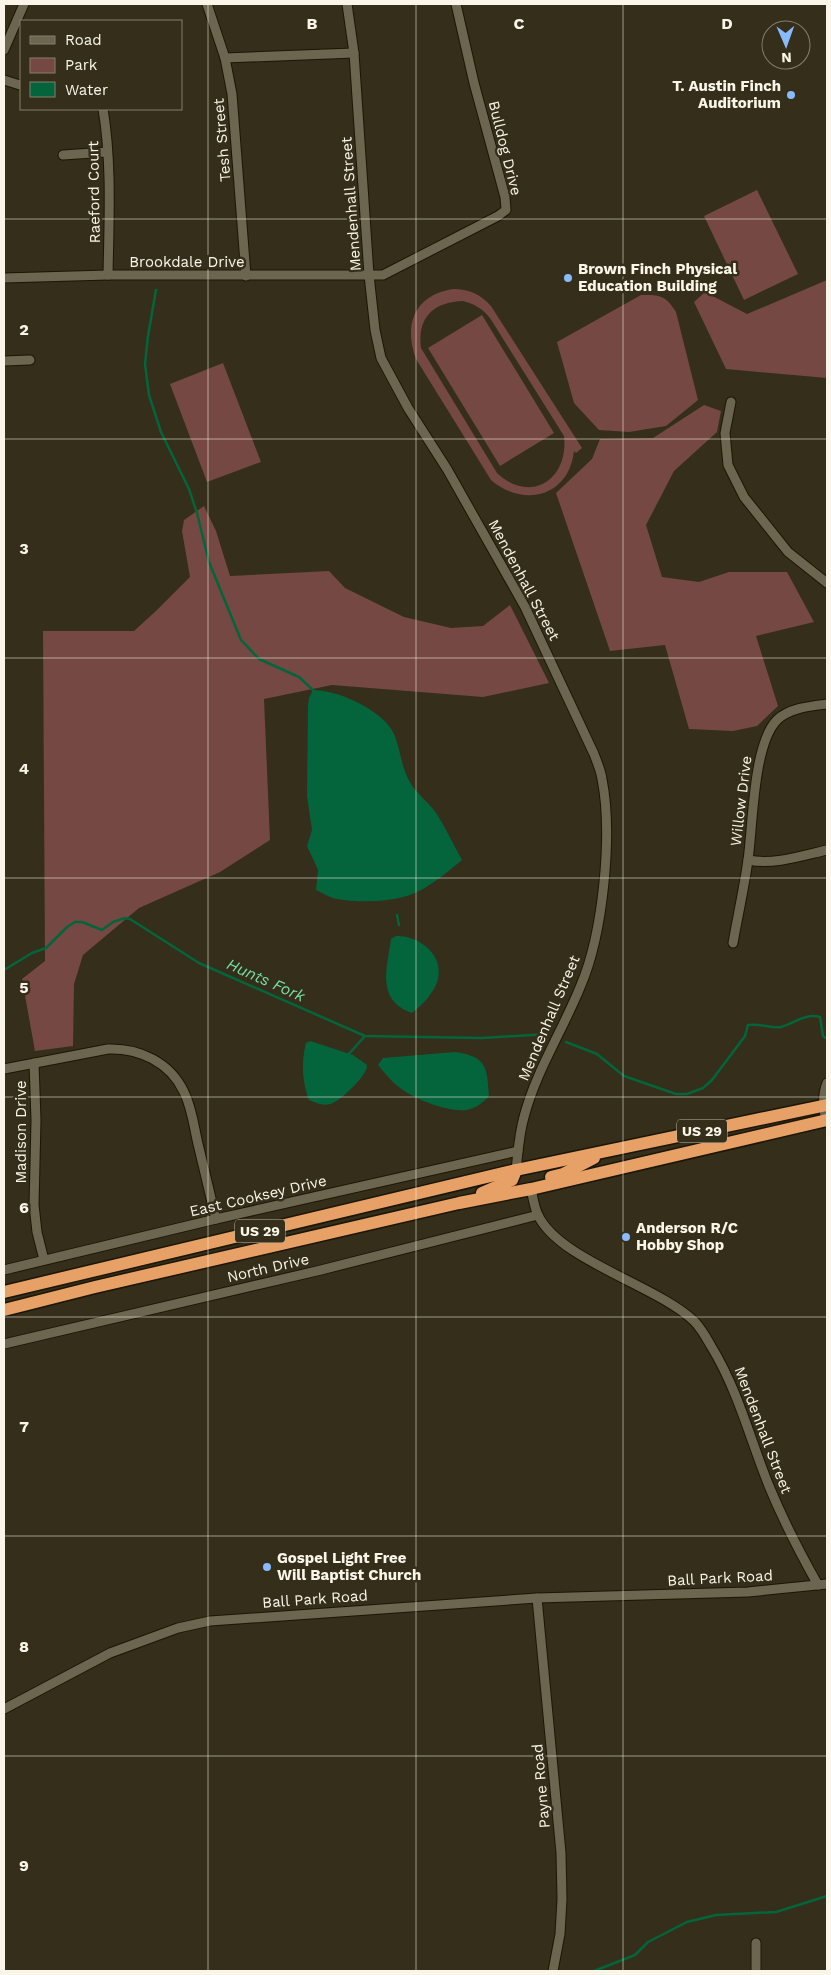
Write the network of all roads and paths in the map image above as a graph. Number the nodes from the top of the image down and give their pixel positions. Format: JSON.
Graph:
{"nodes":[{"id":1,"x":24,"y":4,"type":"edge"},
{"id":2,"x":207,"y":4,"type":"edge"},
{"id":3,"x":347,"y":4,"type":"edge"},
{"id":4,"x":456,"y":4,"type":"edge"},
{"id":5,"x":4,"y":50,"type":"edge"},
{"id":6,"x":354,"y":53,"type":"junction"},
{"id":7,"x":224,"y":58,"type":"junction"},
{"id":8,"x":4,"y":80,"type":"edge"},
{"id":9,"x":20,"y":86,"type":"dead end"},
{"id":10,"x":102,"y":110,"type":"edge"},
{"id":11,"x":107,"y":152,"type":"junction"},
{"id":12,"x":63,"y":155,"type":"dead end"},
{"id":13,"x":108,"y":275,"type":"junction"},
{"id":14,"x":369,"y":275,"type":"junction"},
{"id":15,"x":246,"y":276,"type":"junction"},
{"id":16,"x":4,"y":278,"type":"edge"},
{"id":17,"x":30,"y":360,"type":"dead end"},
{"id":18,"x":4,"y":361,"type":"edge"},
{"id":19,"x":731,"y":402,"type":"dead end"},
{"id":20,"x":827,"y":583,"type":"edge"},
{"id":21,"x":827,"y":704,"type":"edge"},
{"id":22,"x":827,"y":850,"type":"edge"},
{"id":23,"x":748,"y":860,"type":"junction"},
{"id":24,"x":733,"y":943,"type":"dead end"},
{"id":25,"x":34,"y":1063,"type":"junction"},
{"id":26,"x":4,"y":1069,"type":"edge"},
{"id":27,"x":827,"y":1083,"type":"edge"},
{"id":28,"x":826,"y":1105,"type":"edge"},
{"id":29,"x":827,"y":1121,"type":"edge"},
{"id":30,"x":518,"y":1151,"type":"junction"},
{"id":31,"x":610,"y":1151,"type":"junction"},
{"id":32,"x":516,"y":1170,"type":"junction"},
{"id":33,"x":531,"y":1189,"type":"junction"},
{"id":34,"x":459,"y":1203,"type":"junction"},
{"id":35,"x":538,"y":1215,"type":"junction"},
{"id":36,"x":216,"y":1219,"type":"junction"},
{"id":37,"x":44,"y":1260,"type":"junction"},
{"id":38,"x":4,"y":1270,"type":"edge"},
{"id":39,"x":4,"y":1292,"type":"edge"},
{"id":40,"x":4,"y":1310,"type":"edge"},
{"id":41,"x":4,"y":1344,"type":"edge"},
{"id":42,"x":823,"y":1584,"type":"edge"},
{"id":43,"x":537,"y":1598,"type":"junction"},
{"id":44,"x":4,"y":1709,"type":"edge"},
{"id":45,"x":756,"y":1943,"type":"dead end"},
{"id":46,"x":553,"y":1971,"type":"edge"},
{"id":47,"x":756,"y":1971,"type":"edge"}],
"edges":[{"from":1,"to":5,"type":"street"},
{"from":2,"to":7,"type":"street","name":"Tesh Street"},
{"from":3,"to":6,"type":"street","name":"Mendenhall Street"},
{"from":4,"to":14,"type":"street","name":"Bulldog Drive"},
{"from":6,"to":7,"type":"street"},
{"from":6,"to":14,"type":"street","name":"Mendenhall Street"},
{"from":7,"to":15,"type":"street","name":"Tesh Street"},
{"from":8,"to":9,"type":"street"},
{"from":10,"to":11,"type":"street","name":"Raeford Court"},
{"from":11,"to":12,"type":"street"},
{"from":11,"to":13,"type":"street","name":"Raeford Court"},
{"from":13,"to":15,"type":"street","name":"Brookdale Drive"},
{"from":13,"to":16,"type":"street","name":"Brookdale Drive"},
{"from":14,"to":15,"type":"street","name":"Brookdale Drive"},
{"from":14,"to":30,"type":"street","name":"Mendenhall Street"},
{"from":17,"to":18,"type":"street"},
{"from":19,"to":20,"type":"street"},
{"from":21,"to":23,"type":"street","name":"Willow Drive"},
{"from":22,"to":23,"type":"street"},
{"from":23,"to":24,"type":"street","name":"Willow Drive"},
{"from":25,"to":26,"type":"street"},
{"from":25,"to":36,"type":"street"},
{"from":25,"to":37,"type":"street","name":"Madison Drive"},
{"from":27,"to":28,"type":"street"},
{"from":28,"to":29,"type":"street"},
{"from":28,"to":31,"type":"highway","number":"US 29"},
{"from":29,"to":33,"type":"highway","number":"US 29"},
{"from":30,"to":32,"type":"street","name":"Mendenhall Street"},
{"from":30,"to":36,"type":"street","name":"East Cooksey Drive"},
{"from":31,"to":32,"type":"highway","number":"US 29"},
{"from":31,"to":33,"type":"highway"},
{"from":32,"to":34,"type":"highway"},
{"from":32,"to":39,"type":"highway","number":"US 29"},
{"from":33,"to":34,"type":"highway","number":"US 29"},
{"from":33,"to":35,"type":"street","name":"Mendenhall Street"},
{"from":34,"to":40,"type":"highway","number":"US 29"},
{"from":35,"to":41,"type":"street","name":"North Drive"},
{"from":35,"to":42,"type":"street","name":"Mendenhall Street"},
{"from":36,"to":37,"type":"street","name":"East Cooksey Drive"},
{"from":37,"to":38,"type":"street","name":"East Cooksey Drive"},
{"from":42,"to":43,"type":"street","name":"Ball Park Road"},
{"from":43,"to":44,"type":"street","name":"Ball Park Road"},
{"from":43,"to":46,"type":"street","name":"Payne Road"},
{"from":45,"to":47,"type":"street"}]}
